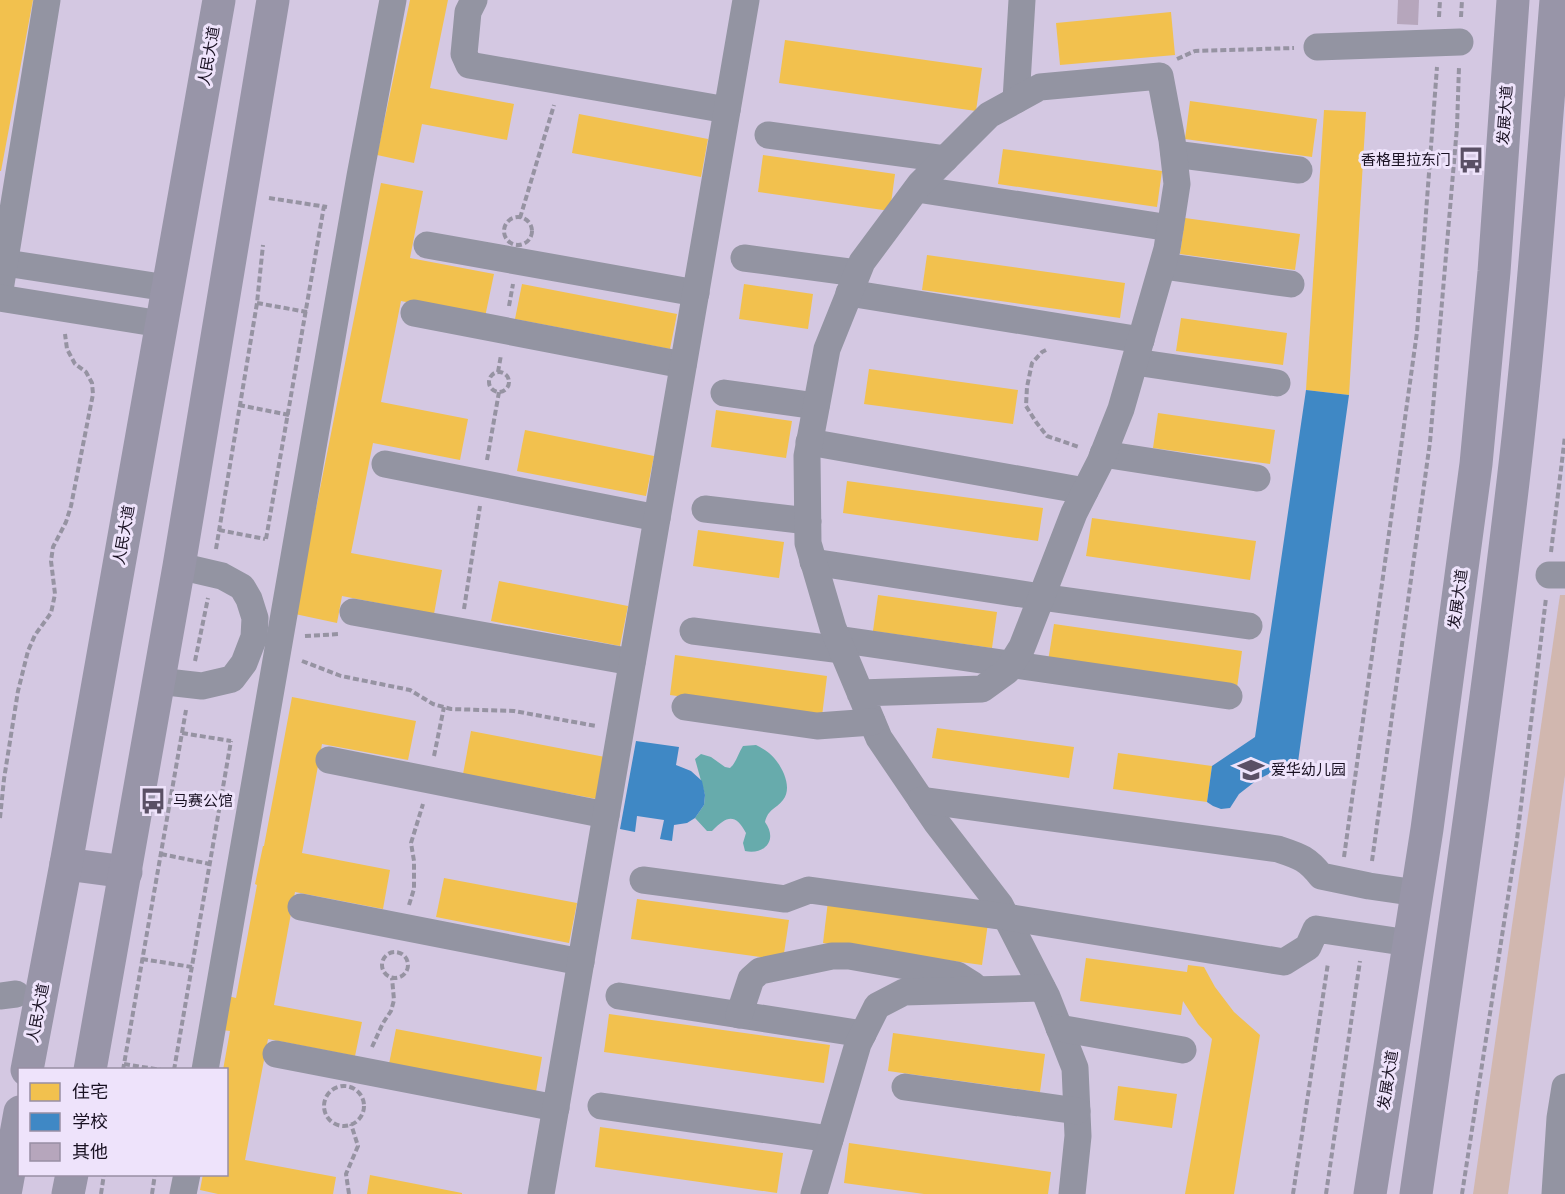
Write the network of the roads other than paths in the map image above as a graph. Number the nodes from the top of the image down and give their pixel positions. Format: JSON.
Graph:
{"nodes":[{"id":1,"x":47,"y":0,"type":"edge"},
{"id":2,"x":219,"y":0,"type":"edge"},
{"id":3,"x":273,"y":0,"type":"edge"},
{"id":4,"x":393,"y":0,"type":"edge"},
{"id":5,"x":474,"y":0,"type":"edge"},
{"id":6,"x":746,"y":0,"type":"edge"},
{"id":7,"x":1022,"y":0,"type":"edge"},
{"id":8,"x":1513,"y":0,"type":"edge"},
{"id":9,"x":1556,"y":0,"type":"edge"},
{"id":10,"x":1449,"y":43,"type":"road end"},
{"id":11,"x":1317,"y":47,"type":"road end"},
{"id":12,"x":1016,"y":100,"type":"junction"},
{"id":13,"x":727,"y":110,"type":"junction"},
{"id":14,"x":768,"y":135,"type":"dead end"},
{"id":15,"x":1174,"y":154,"type":"junction"},
{"id":16,"x":945,"y":159,"type":"junction"},
{"id":17,"x":1299,"y":170,"type":"dead end"},
{"id":18,"x":917,"y":189,"type":"junction"},
{"id":19,"x":1170,"y":228,"type":"junction"},
{"id":20,"x":427,"y":245,"type":"dead end"},
{"id":21,"x":744,"y":258,"type":"dead end"},
{"id":22,"x":2,"y":262,"type":"edge"},
{"id":23,"x":1163,"y":266,"type":"junction"},
{"id":24,"x":853,"y":283,"type":"junction"},
{"id":25,"x":1292,"y":284,"type":"dead end"},
{"id":26,"x":167,"y":288,"type":"junction"},
{"id":27,"x":0,"y":290,"type":"edge"},
{"id":28,"x":696,"y":292,"type":"junction"},
{"id":29,"x":0,"y":298,"type":"edge"},
{"id":30,"x":414,"y":313,"type":"dead end"},
{"id":31,"x":161,"y":324,"type":"junction"},
{"id":32,"x":1138,"y":351,"type":"junction"},
{"id":33,"x":684,"y":365,"type":"junction"},
{"id":34,"x":1277,"y":383,"type":"dead end"},
{"id":35,"x":724,"y":393,"type":"dead end"},
{"id":36,"x":816,"y":406,"type":"junction"},
{"id":37,"x":809,"y":442,"type":"junction"},
{"id":38,"x":1103,"y":454,"type":"junction"},
{"id":39,"x":385,"y":464,"type":"dead end"},
{"id":40,"x":1257,"y":478,"type":"dead end"},
{"id":41,"x":1085,"y":491,"type":"junction"},
{"id":42,"x":705,"y":509,"type":"dead end"},
{"id":43,"x":657,"y":518,"type":"junction"},
{"id":44,"x":808,"y":521,"type":"junction"},
{"id":45,"x":813,"y":562,"type":"junction"},
{"id":46,"x":179,"y":566,"type":"junction"},
{"id":47,"x":1041,"y":597,"type":"junction"},
{"id":48,"x":350,"y":623,"type":"road end"},
{"id":49,"x":1249,"y":626,"type":"dead end"},
{"id":50,"x":693,"y":631,"type":"dead end"},
{"id":51,"x":266,"y":640,"type":"junction"},
{"id":52,"x":839,"y":644,"type":"junction"},
{"id":53,"x":632,"y":662,"type":"junction"},
{"id":54,"x":1011,"y":664,"type":"junction"},
{"id":55,"x":158,"y":681,"type":"junction"},
{"id":56,"x":860,"y":693,"type":"junction"},
{"id":57,"x":1229,"y":696,"type":"dead end"},
{"id":58,"x":685,"y":707,"type":"dead end"},
{"id":59,"x":873,"y":722,"type":"junction"},
{"id":60,"x":329,"y":760,"type":"dead end"},
{"id":61,"x":921,"y":800,"type":"junction"},
{"id":62,"x":606,"y":815,"type":"junction"},
{"id":63,"x":66,"y":864,"type":"junction"},
{"id":64,"x":126,"y":872,"type":"junction"},
{"id":65,"x":643,"y":880,"type":"dead end"},
{"id":66,"x":1417,"y":893,"type":"junction"},
{"id":67,"x":301,"y":906,"type":"dead end"},
{"id":68,"x":1006,"y":917,"type":"junction"},
{"id":69,"x":1409,"y":943,"type":"junction"},
{"id":70,"x":581,"y":962,"type":"junction"},
{"id":71,"x":1042,"y":988,"type":"junction"},
{"id":72,"x":980,"y":990,"type":"junction"},
{"id":73,"x":619,"y":996,"type":"dead end"},
{"id":74,"x":739,"y":1015,"type":"junction"},
{"id":75,"x":1059,"y":1028,"type":"junction"},
{"id":76,"x":863,"y":1034,"type":"junction"},
{"id":77,"x":1183,"y":1050,"type":"dead end"},
{"id":78,"x":276,"y":1054,"type":"dead end"},
{"id":79,"x":27,"y":1068,"type":"edge"},
{"id":80,"x":90,"y":1068,"type":"edge"},
{"id":81,"x":205,"y":1068,"type":"edge"},
{"id":82,"x":905,"y":1087,"type":"dead end"},
{"id":83,"x":1565,"y":1087,"type":"edge"},
{"id":84,"x":601,"y":1106,"type":"dead end"},
{"id":85,"x":556,"y":1108,"type":"junction"},
{"id":86,"x":0,"y":1111,"type":"edge"},
{"id":87,"x":1077,"y":1111,"type":"junction"},
{"id":88,"x":18,"y":1114,"type":"edge"},
{"id":89,"x":18,"y":1119,"type":"edge"},
{"id":90,"x":830,"y":1140,"type":"junction"},
{"id":91,"x":72,"y":1176,"type":"edge"},
{"id":92,"x":187,"y":1176,"type":"edge"},
{"id":93,"x":4,"y":1194,"type":"edge"},
{"id":94,"x":68,"y":1194,"type":"edge"},
{"id":95,"x":183,"y":1194,"type":"edge"},
{"id":96,"x":541,"y":1194,"type":"edge"},
{"id":97,"x":814,"y":1194,"type":"edge"},
{"id":98,"x":1072,"y":1194,"type":"edge"},
{"id":99,"x":1370,"y":1194,"type":"edge"},
{"id":100,"x":1416,"y":1194,"type":"edge"},
{"id":101,"x":1555,"y":1194,"type":"edge"}],
"edges":[{"from":1,"to":22,"type":"street"},
{"from":2,"to":26,"type":"main road","name":"人民大道"},
{"from":3,"to":46,"type":"main road"},
{"from":4,"to":51,"type":"street"},
{"from":5,"to":13,"type":"street"},
{"from":6,"to":13,"type":"street"},
{"from":7,"to":12,"type":"street"},
{"from":8,"to":66,"type":"main road","name":"发展大道"},
{"from":9,"to":100,"type":"main road"},
{"from":10,"to":11,"type":"street"},
{"from":12,"to":15,"type":"street"},
{"from":12,"to":16,"type":"street"},
{"from":13,"to":28,"type":"street"},
{"from":14,"to":16,"type":"street"},
{"from":15,"to":17,"type":"street"},
{"from":15,"to":19,"type":"street"},
{"from":16,"to":18,"type":"street"},
{"from":18,"to":19,"type":"street"},
{"from":18,"to":24,"type":"street"},
{"from":19,"to":23,"type":"street"},
{"from":20,"to":28,"type":"street"},
{"from":21,"to":24,"type":"street"},
{"from":22,"to":26,"type":"street"},
{"from":22,"to":27,"type":"street"},
{"from":23,"to":25,"type":"street"},
{"from":23,"to":32,"type":"street"},
{"from":24,"to":32,"type":"street"},
{"from":24,"to":36,"type":"street"},
{"from":26,"to":31,"type":"main road","name":"人民大道"},
{"from":28,"to":33,"type":"street"},
{"from":29,"to":31,"type":"street"},
{"from":30,"to":33,"type":"street"},
{"from":31,"to":63,"type":"main road","name":"人民大道"},
{"from":32,"to":34,"type":"street"},
{"from":32,"to":38,"type":"street"},
{"from":33,"to":43,"type":"street"},
{"from":35,"to":36,"type":"street"},
{"from":36,"to":37,"type":"street"},
{"from":37,"to":41,"type":"street"},
{"from":37,"to":44,"type":"street"},
{"from":38,"to":40,"type":"street"},
{"from":38,"to":41,"type":"street"},
{"from":39,"to":43,"type":"street"},
{"from":41,"to":47,"type":"street"},
{"from":42,"to":44,"type":"street"},
{"from":43,"to":53,"type":"street"},
{"from":44,"to":45,"type":"street"},
{"from":45,"to":47,"type":"street"},
{"from":45,"to":52,"type":"street"},
{"from":46,"to":51,"type":"street"},
{"from":46,"to":55,"type":"main road"},
{"from":47,"to":49,"type":"street"},
{"from":47,"to":54,"type":"street"},
{"from":48,"to":53,"type":"street"},
{"from":50,"to":52,"type":"street"},
{"from":51,"to":55,"type":"street"},
{"from":51,"to":81,"type":"street"},
{"from":52,"to":54,"type":"street"},
{"from":52,"to":56,"type":"street"},
{"from":53,"to":62,"type":"street"},
{"from":54,"to":56,"type":"street"},
{"from":54,"to":57,"type":"street"},
{"from":55,"to":64,"type":"main road"},
{"from":56,"to":59,"type":"street"},
{"from":58,"to":59,"type":"street"},
{"from":59,"to":61,"type":"street"},
{"from":60,"to":62,"type":"street"},
{"from":61,"to":66,"type":"street"},
{"from":61,"to":68,"type":"street"},
{"from":62,"to":70,"type":"street"},
{"from":63,"to":64,"type":"main road"},
{"from":63,"to":79,"type":"main road","name":"人民大道"},
{"from":64,"to":80,"type":"main road"},
{"from":65,"to":68,"type":"street"},
{"from":66,"to":69,"type":"main road","name":"发展大道"},
{"from":67,"to":70,"type":"street"},
{"from":68,"to":69,"type":"street"},
{"from":68,"to":71,"type":"street"},
{"from":69,"to":99,"type":"main road","name":"发展大道"},
{"from":70,"to":85,"type":"street"},
{"from":71,"to":72,"type":"street"},
{"from":71,"to":75,"type":"street"},
{"from":72,"to":74,"type":"street"},
{"from":72,"to":76,"type":"street"},
{"from":73,"to":74,"type":"street"},
{"from":74,"to":76,"type":"street"},
{"from":75,"to":77,"type":"street"},
{"from":75,"to":87,"type":"street"},
{"from":76,"to":90,"type":"street"},
{"from":78,"to":85,"type":"street"},
{"from":82,"to":87,"type":"street"},
{"from":83,"to":101,"type":"street"},
{"from":84,"to":90,"type":"street"},
{"from":85,"to":96,"type":"street"},
{"from":86,"to":88,"type":"street"},
{"from":87,"to":98,"type":"street"},
{"from":89,"to":93,"type":"main road"},
{"from":90,"to":97,"type":"street"},
{"from":91,"to":94,"type":"main road"},
{"from":92,"to":95,"type":"street"}]}
